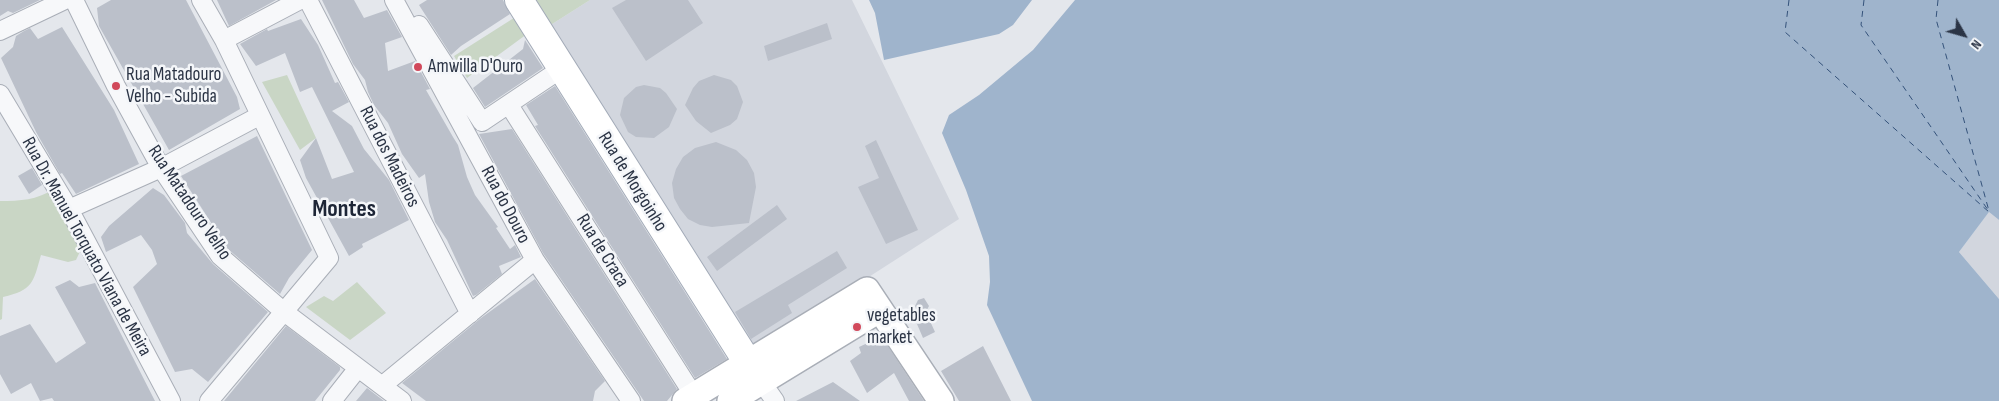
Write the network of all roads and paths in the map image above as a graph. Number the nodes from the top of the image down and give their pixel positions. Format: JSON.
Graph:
{"nodes":[{"id":1,"x":65,"y":0,"type":"edge"},
{"id":2,"x":74,"y":0,"type":"edge"},
{"id":3,"x":201,"y":0,"type":"edge"},
{"id":4,"x":300,"y":0,"type":"edge"},
{"id":5,"x":308,"y":0,"type":"edge"},
{"id":6,"x":394,"y":0,"type":"edge"},
{"id":7,"x":398,"y":0,"type":"edge"},
{"id":8,"x":519,"y":0,"type":"edge"},
{"id":9,"x":0,"y":32,"type":"edge"},
{"id":10,"x":224,"y":40,"type":"junction"},
{"id":11,"x":561,"y":69,"type":"junction"},
{"id":12,"x":0,"y":94,"type":"edge"},
{"id":13,"x":509,"y":105,"type":"junction"},
{"id":14,"x":259,"y":116,"type":"junction"},
{"id":15,"x":162,"y":168,"type":"junction"},
{"id":16,"x":69,"y":209,"type":"junction"},
{"id":17,"x":535,"y":260,"type":"junction"},
{"id":18,"x":284,"y":311,"type":"junction"},
{"id":19,"x":470,"y":314,"type":"junction"},
{"id":20,"x":358,"y":368,"type":"junction"},
{"id":21,"x":761,"y":382,"type":"edge"},
{"id":22,"x":383,"y":385,"type":"junction"},
{"id":23,"x":690,"y":398,"type":"edge"},
{"id":24,"x":215,"y":399,"type":"edge"},
{"id":25,"x":171,"y":401,"type":"edge"},
{"id":26,"x":332,"y":401,"type":"edge"},
{"id":27,"x":402,"y":401,"type":"edge"},
{"id":28,"x":631,"y":401,"type":"edge"},
{"id":29,"x":730,"y":401,"type":"edge"},
{"id":30,"x":941,"y":401,"type":"edge"}],
"edges":[{"from":1,"to":9,"type":"street"},
{"from":2,"to":15,"type":"street","name":"Rua Matadouro Velho"},
{"from":3,"to":10,"type":"street"},
{"from":4,"to":10,"type":"street"},
{"from":5,"to":19,"type":"street","name":"Rua dos Madeiros"},
{"from":6,"to":17,"type":"street","name":"Rua do Douro"},
{"from":7,"to":13,"type":"street"},
{"from":8,"to":11,"type":"main road","name":"Rua de Morgoinho"},
{"from":10,"to":14,"type":"street"},
{"from":11,"to":13,"type":"street"},
{"from":11,"to":21,"type":"main road","name":"Rua de Morgoinho"},
{"from":12,"to":16,"type":"street","name":"Rua Dr. Manuel Torquato Viana de Meira"},
{"from":13,"to":23,"type":"street","name":"Rua de Craca"},
{"from":14,"to":15,"type":"street"},
{"from":14,"to":18,"type":"street"},
{"from":15,"to":16,"type":"street"},
{"from":15,"to":18,"type":"street","name":"Rua Matadouro Velho"},
{"from":16,"to":25,"type":"street","name":"Rua Dr. Manuel Torquato Viana de Meira"},
{"from":17,"to":19,"type":"street"},
{"from":17,"to":28,"type":"street","name":"Rua do Douro"},
{"from":18,"to":20,"type":"street","name":"Rua Matadouro Velho"},
{"from":18,"to":24,"type":"street"},
{"from":19,"to":22,"type":"street"},
{"from":20,"to":22,"type":"street","name":"Rua Matadouro Velho"},
{"from":20,"to":26,"type":"street"},
{"from":21,"to":23,"type":"main road"},
{"from":21,"to":29,"type":"main road"},
{"from":21,"to":30,"type":"main road"},
{"from":22,"to":27,"type":"street","name":"Rua Matadouro Velho"}]}
